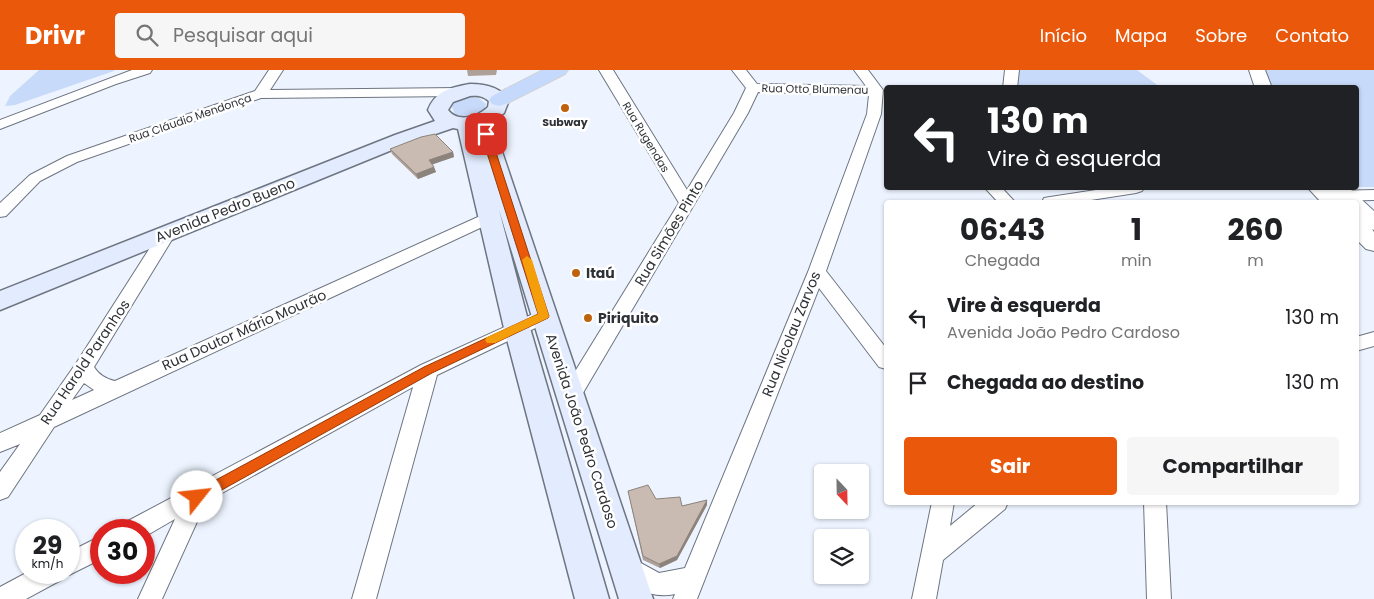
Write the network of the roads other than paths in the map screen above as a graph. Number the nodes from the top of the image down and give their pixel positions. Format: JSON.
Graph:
{"nodes":[{"id":1,"x":146,"y":70,"type":"edge"},
{"id":2,"x":276,"y":70,"type":"edge"},
{"id":3,"x":535,"y":70,"type":"edge"},
{"id":4,"x":558,"y":70,"type":"edge"},
{"id":5,"x":606,"y":70,"type":"edge"},
{"id":6,"x":739,"y":70,"type":"edge"},
{"id":7,"x":861,"y":70,"type":"edge"},
{"id":8,"x":1012,"y":70,"type":"edge"},
{"id":9,"x":1240,"y":70,"type":"edge"},
{"id":10,"x":1257,"y":70,"type":"edge"},
{"id":11,"x":1010,"y":85,"type":"edge"},
{"id":12,"x":1245,"y":85,"type":"edge"},
{"id":13,"x":1263,"y":85,"type":"edge"},
{"id":14,"x":754,"y":88,"type":"junction"},
{"id":15,"x":876,"y":90,"type":"junction"},
{"id":16,"x":260,"y":94,"type":"junction"},
{"id":17,"x":495,"y":96,"type":"junction"},
{"id":18,"x":453,"y":108,"type":"junction"},
{"id":19,"x":0,"y":125,"type":"edge"},
{"id":20,"x":995,"y":190,"type":"edge"},
{"id":21,"x":1125,"y":190,"type":"edge"},
{"id":22,"x":1374,"y":195,"type":"edge"},
{"id":23,"x":1338,"y":197,"type":"edge"},
{"id":24,"x":1005,"y":200,"type":"edge"},
{"id":25,"x":1062,"y":200,"type":"edge"},
{"id":26,"x":687,"y":204,"type":"junction"},
{"id":27,"x":0,"y":212,"type":"edge"},
{"id":28,"x":1359,"y":212,"type":"edge"},
{"id":29,"x":489,"y":217,"type":"junction"},
{"id":30,"x":1374,"y":223,"type":"edge"},
{"id":31,"x":1359,"y":229,"type":"edge"},
{"id":32,"x":168,"y":233,"type":"junction"},
{"id":33,"x":1374,"y":244,"type":"edge"},
{"id":34,"x":817,"y":272,"type":"junction"},
{"id":35,"x":0,"y":285,"type":"edge"},
{"id":36,"x":0,"y":301,"type":"edge"},
{"id":37,"x":544,"y":316,"type":"junction"},
{"id":38,"x":517,"y":328,"type":"junction"},
{"id":39,"x":1374,"y":339,"type":"edge"},
{"id":40,"x":1359,"y":343,"type":"edge"},
{"id":41,"x":884,"y":359,"type":"edge"},
{"id":42,"x":84,"y":367,"type":"junction"},
{"id":43,"x":428,"y":370,"type":"junction"},
{"id":44,"x":115,"y":389,"type":"junction"},
{"id":45,"x":570,"y":397,"type":"junction"},
{"id":46,"x":44,"y":422,"type":"junction"},
{"id":47,"x":0,"y":443,"type":"edge"},
{"id":48,"x":6,"y":465,"type":"edge"},
{"id":49,"x":0,"y":490,"type":"edge"},
{"id":50,"x":197,"y":497,"type":"junction"},
{"id":51,"x":942,"y":505,"type":"edge"},
{"id":52,"x":988,"y":505,"type":"edge"},
{"id":53,"x":1155,"y":505,"type":"edge"},
{"id":54,"x":973,"y":510,"type":"edge"},
{"id":55,"x":155,"y":519,"type":"edge"},
{"id":56,"x":932,"y":555,"type":"junction"},
{"id":57,"x":626,"y":566,"type":"junction"},
{"id":58,"x":694,"y":576,"type":"junction"},
{"id":59,"x":30,"y":584,"type":"edge"},
{"id":60,"x":2,"y":599,"type":"edge"},
{"id":61,"x":150,"y":599,"type":"edge"},
{"id":62,"x":364,"y":599,"type":"edge"},
{"id":63,"x":592,"y":599,"type":"edge"},
{"id":64,"x":636,"y":599,"type":"edge"},
{"id":65,"x":685,"y":599,"type":"edge"},
{"id":66,"x":924,"y":599,"type":"edge"},
{"id":67,"x":1159,"y":599,"type":"edge"}],
"edges":[{"from":1,"to":19,"type":"street"},
{"from":2,"to":16,"type":"street"},
{"from":3,"to":17,"type":"main road"},
{"from":4,"to":17,"type":"main road"},
{"from":5,"to":26,"type":"street","name":"Rua Rugendas"},
{"from":6,"to":14,"type":"street"},
{"from":7,"to":15,"type":"street"},
{"from":8,"to":11,"type":"street"},
{"from":9,"to":12,"type":"street"},
{"from":10,"to":13,"type":"street"},
{"from":14,"to":15,"type":"street","name":"Rua Otto Blumenau"},
{"from":14,"to":26,"type":"street","name":"Rua Simões Pinto"},
{"from":15,"to":34,"type":"street","name":"Rua Nicolau Zarvos"},
{"from":16,"to":18,"type":"street","name":"Rua Cláudio Mendonça"},
{"from":16,"to":27,"type":"street","name":"Rua Cláudio Mendonça"},
{"from":17,"to":18,"type":"main road"},
{"from":17,"to":18,"type":"main road"},
{"from":18,"to":29,"type":"main road"},
{"from":18,"to":32,"type":"main road","name":"Avenida Pedro Bueno"},
{"from":18,"to":35,"type":"main road","name":"Avenida Pedro Bueno"},
{"from":18,"to":37,"type":"main road","name":"Avenida João Pedro Cardoso"},
{"from":20,"to":24,"type":"street"},
{"from":21,"to":25,"type":"street"},
{"from":22,"to":23,"type":"street"},
{"from":26,"to":45,"type":"street","name":"Rua Simões Pinto"},
{"from":28,"to":30,"type":"street"},
{"from":29,"to":38,"type":"main road"},
{"from":29,"to":44,"type":"street","name":"Rua Doutor Mário Mourão"},
{"from":31,"to":33,"type":"street"},
{"from":32,"to":36,"type":"main road","name":"Avenida Pedro Bueno"},
{"from":32,"to":42,"type":"street","name":"Rua Harold Paranhos"},
{"from":34,"to":41,"type":"street"},
{"from":34,"to":58,"type":"street","name":"Rua Nicolau Zarvos"},
{"from":37,"to":38,"type":"street"},
{"from":37,"to":45,"type":"main road","name":"Avenida João Pedro Cardoso"},
{"from":38,"to":43,"type":"street"},
{"from":38,"to":63,"type":"main road"},
{"from":39,"to":40,"type":"street"},
{"from":42,"to":44,"type":"street"},
{"from":42,"to":46,"type":"street","name":"Rua Harold Paranhos"},
{"from":43,"to":50,"type":"street"},
{"from":43,"to":62,"type":"street"},
{"from":44,"to":46,"type":"street","name":"Rua Doutor Mário Mourão"},
{"from":45,"to":57,"type":"main road","name":"Avenida João Pedro Cardoso"},
{"from":46,"to":47,"type":"street","name":"Rua Doutor Mário Mourão"},
{"from":46,"to":48,"type":"street","name":"Rua Harold Paranhos"},
{"from":48,"to":49,"type":"street","name":"Rua Harold Paranhos"},
{"from":50,"to":55,"type":"street"},
{"from":50,"to":61,"type":"street"},
{"from":51,"to":56,"type":"street"},
{"from":52,"to":54,"type":"street"},
{"from":53,"to":67,"type":"street"},
{"from":54,"to":56,"type":"street"},
{"from":56,"to":66,"type":"street"},
{"from":57,"to":58,"type":"street"},
{"from":57,"to":64,"type":"main road","name":"Avenida João Pedro Cardoso"},
{"from":58,"to":65,"type":"street","name":"Rua Nicolau Zarvos"},
{"from":59,"to":60,"type":"street"}]}
